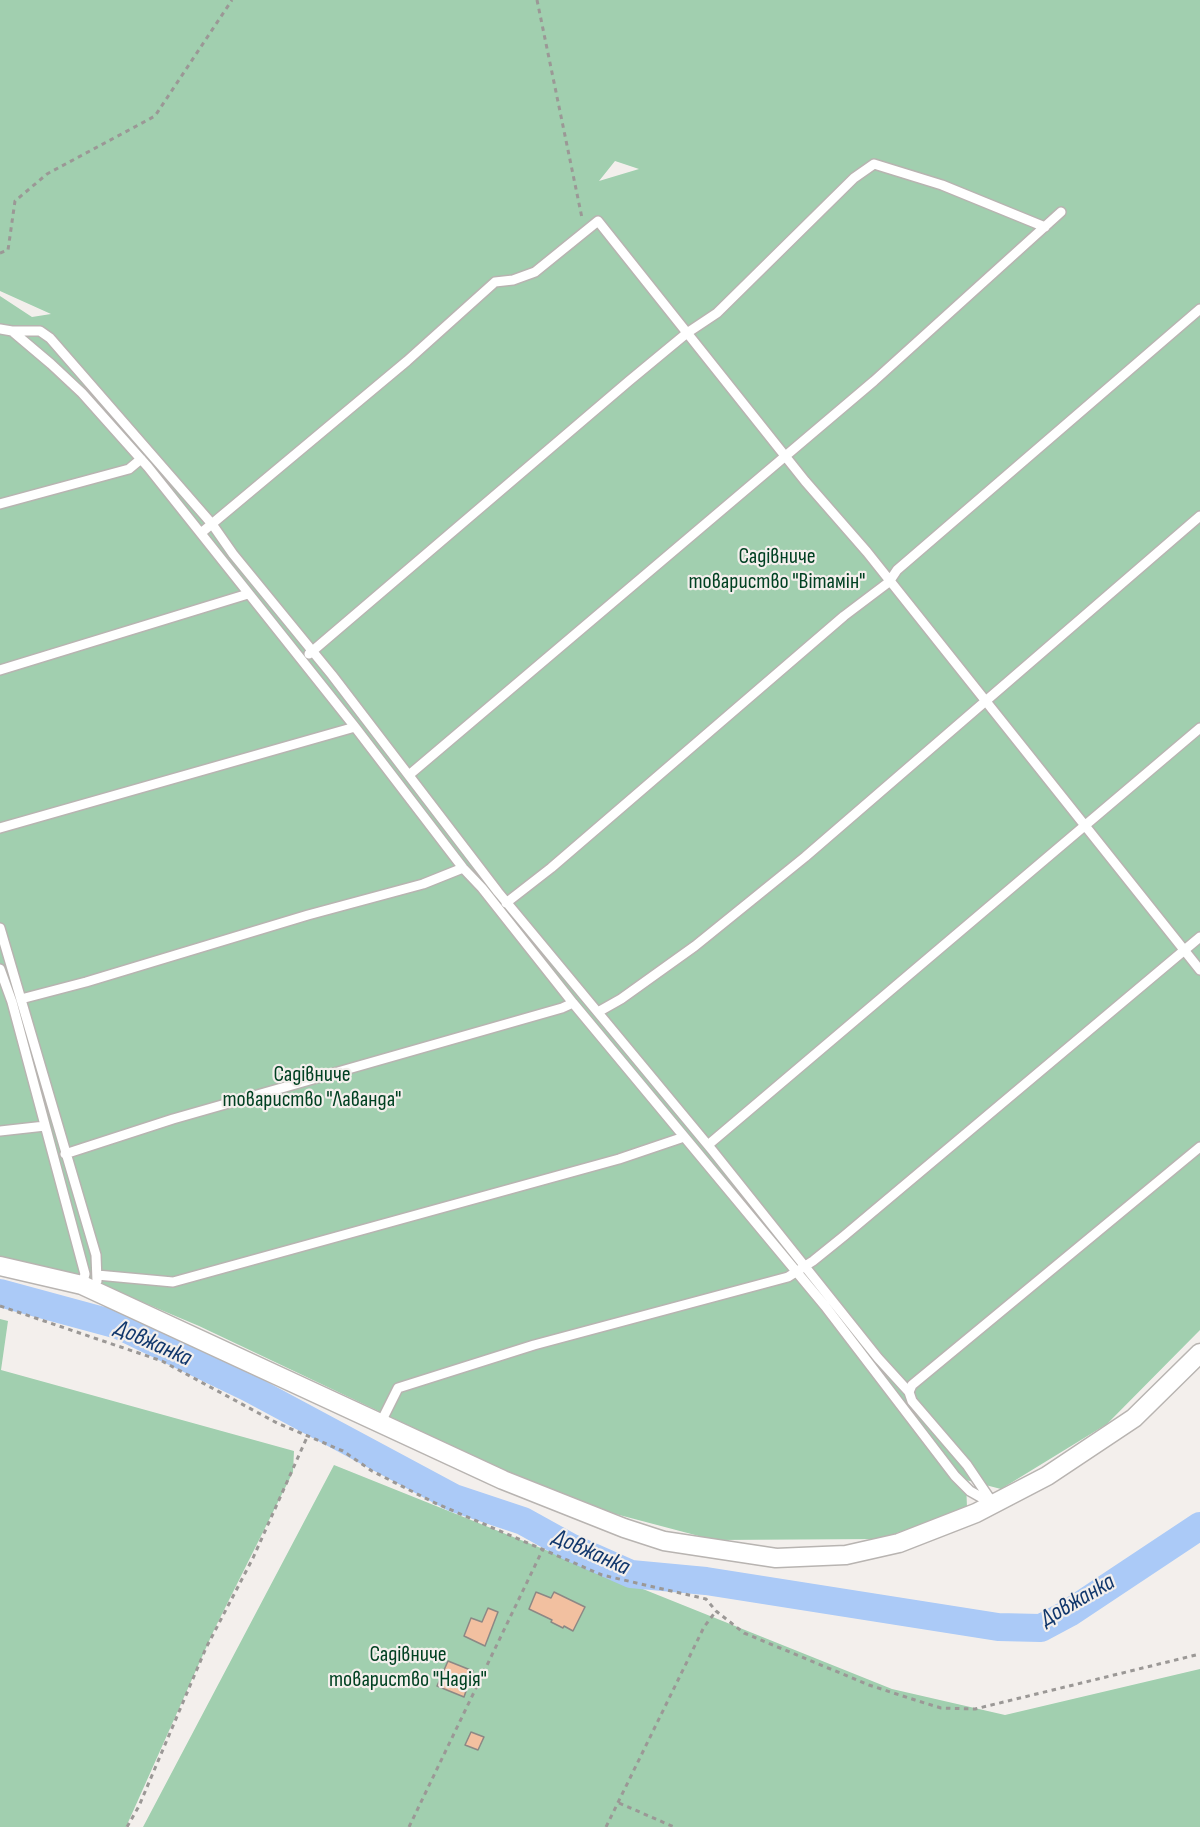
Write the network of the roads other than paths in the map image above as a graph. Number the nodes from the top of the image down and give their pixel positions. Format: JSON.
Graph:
{"nodes":[{"id":1,"x":1061,"y":212,"type":"dead end"},
{"id":2,"x":1045,"y":227,"type":"junction"},
{"id":3,"x":1200,"y":309,"type":"edge"},
{"id":4,"x":0,"y":329,"type":"edge"},
{"id":5,"x":12,"y":331,"type":"junction"},
{"id":6,"x":687,"y":333,"type":"junction"},
{"id":7,"x":786,"y":456,"type":"junction"},
{"id":8,"x":141,"y":459,"type":"junction"},
{"id":9,"x":0,"y":504,"type":"edge"},
{"id":10,"x":1200,"y":516,"type":"edge"},
{"id":11,"x":212,"y":524,"type":"junction"},
{"id":12,"x":201,"y":533,"type":"junction"},
{"id":13,"x":890,"y":581,"type":"junction"},
{"id":14,"x":248,"y":594,"type":"junction"},
{"id":15,"x":310,"y":651,"type":"junction"},
{"id":16,"x":304,"y":664,"type":"junction"},
{"id":17,"x":0,"y":670,"type":"edge"},
{"id":18,"x":986,"y":702,"type":"junction"},
{"id":19,"x":355,"y":727,"type":"junction"},
{"id":20,"x":1200,"y":728,"type":"edge"},
{"id":21,"x":409,"y":775,"type":"junction"},
{"id":22,"x":1086,"y":826,"type":"junction"},
{"id":23,"x":0,"y":828,"type":"edge"},
{"id":24,"x":463,"y":868,"type":"junction"},
{"id":25,"x":506,"y":903,"type":"junction"},
{"id":26,"x":0,"y":928,"type":"edge"},
{"id":27,"x":1200,"y":937,"type":"edge"},
{"id":28,"x":1185,"y":951,"type":"junction"},
{"id":29,"x":0,"y":969,"type":"edge"},
{"id":30,"x":1200,"y":970,"type":"edge"},
{"id":31,"x":21,"y":999,"type":"junction"},
{"id":32,"x":573,"y":1003,"type":"junction"},
{"id":33,"x":598,"y":1012,"type":"junction"},
{"id":34,"x":45,"y":1126,"type":"junction"},
{"id":35,"x":0,"y":1131,"type":"edge"},
{"id":36,"x":684,"y":1137,"type":"junction"},
{"id":37,"x":708,"y":1145,"type":"junction"},
{"id":38,"x":1200,"y":1147,"type":"edge"},
{"id":39,"x":65,"y":1154,"type":"junction"},
{"id":40,"x":806,"y":1265,"type":"junction"},
{"id":41,"x":0,"y":1266,"type":"edge"},
{"id":42,"x":794,"y":1272,"type":"junction"},
{"id":43,"x":92,"y":1284,"type":"junction"},
{"id":44,"x":1200,"y":1353,"type":"edge"},
{"id":45,"x":909,"y":1392,"type":"junction"},
{"id":46,"x":381,"y":1422,"type":"junction"},
{"id":47,"x":993,"y":1504,"type":"junction"}],
"edges":[{"from":1,"to":2,"type":"lane"},
{"from":2,"to":6,"type":"lane"},
{"from":2,"to":7,"type":"lane"},
{"from":3,"to":13,"type":"lane"},
{"from":4,"to":5,"type":"lane"},
{"from":5,"to":8,"type":"lane"},
{"from":5,"to":11,"type":"lane"},
{"from":6,"to":7,"type":"lane"},
{"from":6,"to":11,"type":"lane"},
{"from":6,"to":15,"type":"lane"},
{"from":7,"to":13,"type":"lane"},
{"from":7,"to":21,"type":"lane"},
{"from":8,"to":9,"type":"lane"},
{"from":8,"to":12,"type":"lane"},
{"from":10,"to":18,"type":"lane"},
{"from":11,"to":12,"type":"lane"},
{"from":11,"to":15,"type":"lane"},
{"from":12,"to":14,"type":"lane"},
{"from":13,"to":18,"type":"lane"},
{"from":13,"to":25,"type":"lane"},
{"from":14,"to":16,"type":"lane"},
{"from":14,"to":17,"type":"lane"},
{"from":15,"to":16,"type":"lane"},
{"from":15,"to":21,"type":"lane"},
{"from":16,"to":19,"type":"lane"},
{"from":18,"to":22,"type":"lane"},
{"from":18,"to":33,"type":"lane"},
{"from":19,"to":23,"type":"lane"},
{"from":19,"to":24,"type":"lane"},
{"from":20,"to":22,"type":"lane"},
{"from":21,"to":25,"type":"lane"},
{"from":22,"to":28,"type":"lane"},
{"from":22,"to":37,"type":"lane"},
{"from":24,"to":31,"type":"lane"},
{"from":24,"to":32,"type":"lane"},
{"from":25,"to":33,"type":"lane"},
{"from":26,"to":31,"type":"lane"},
{"from":27,"to":28,"type":"lane"},
{"from":28,"to":30,"type":"lane"},
{"from":28,"to":40,"type":"lane"},
{"from":29,"to":34,"type":"lane"},
{"from":31,"to":39,"type":"lane"},
{"from":32,"to":36,"type":"lane"},
{"from":32,"to":39,"type":"lane"},
{"from":33,"to":37,"type":"lane"},
{"from":34,"to":35,"type":"lane"},
{"from":34,"to":43,"type":"lane"},
{"from":36,"to":42,"type":"lane"},
{"from":36,"to":43,"type":"lane"},
{"from":37,"to":40,"type":"lane"},
{"from":38,"to":45,"type":"lane"},
{"from":39,"to":43,"type":"lane"},
{"from":40,"to":42,"type":"lane"},
{"from":40,"to":45,"type":"lane"},
{"from":41,"to":43,"type":"street"},
{"from":42,"to":46,"type":"lane"},
{"from":42,"to":47,"type":"lane"},
{"from":43,"to":46,"type":"street"},
{"from":44,"to":47,"type":"street"},
{"from":45,"to":47,"type":"lane"},
{"from":46,"to":47,"type":"street"}]}
